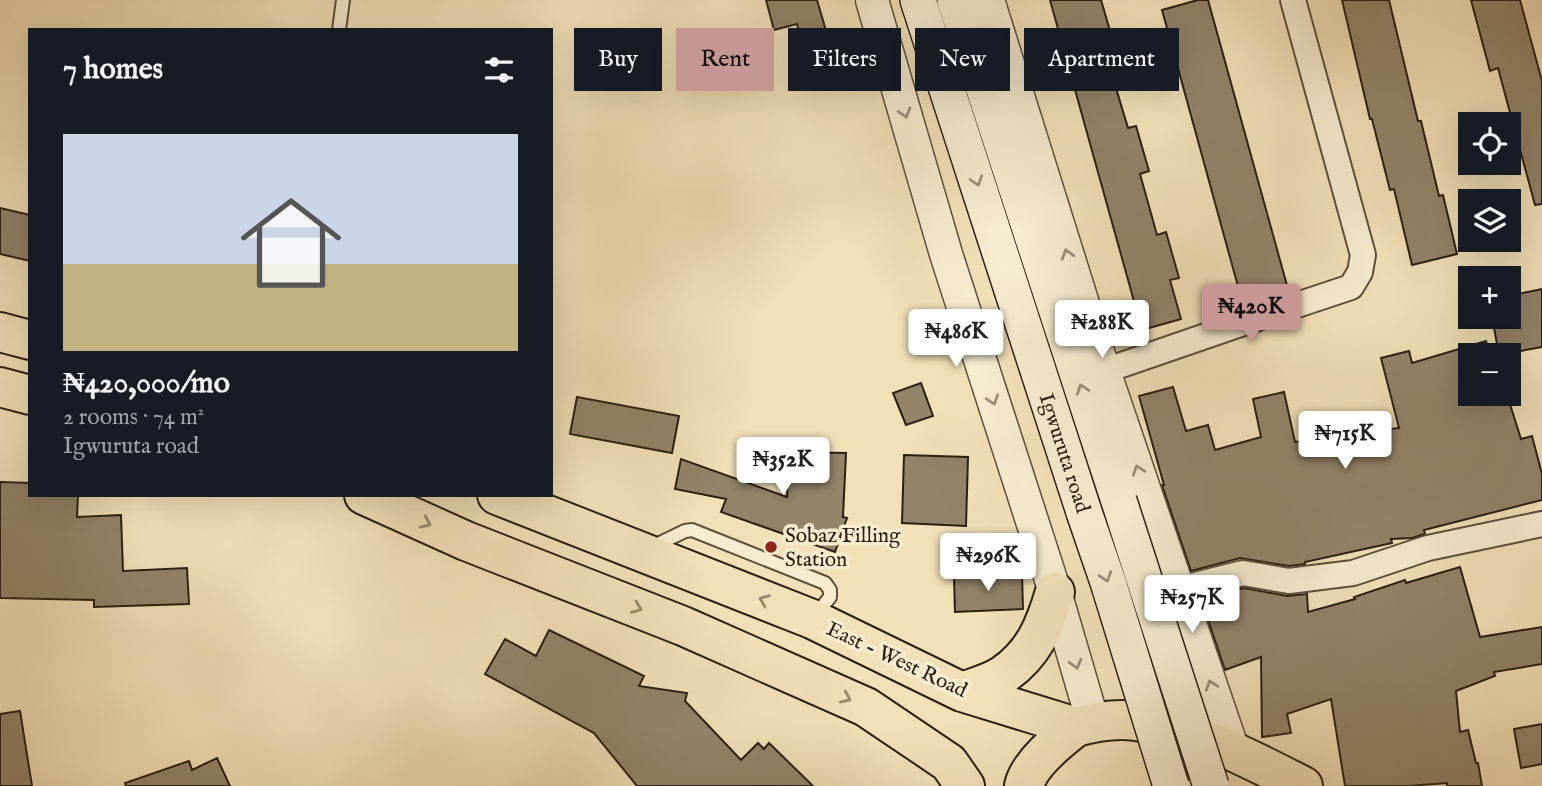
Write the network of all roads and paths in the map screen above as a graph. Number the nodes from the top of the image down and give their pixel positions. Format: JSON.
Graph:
{"nodes":[{"id":1,"x":343,"y":0,"type":"edge"},
{"id":2,"x":872,"y":0,"type":"edge"},
{"id":3,"x":918,"y":0,"type":"edge"},
{"id":4,"x":955,"y":0,"type":"edge"},
{"id":5,"x":988,"y":0,"type":"edge"},
{"id":6,"x":1293,"y":0,"type":"edge"},
{"id":7,"x":339,"y":28,"type":"edge"},
{"id":8,"x":1104,"y":371,"type":"junction"},
{"id":9,"x":0,"y":387,"type":"edge"},
{"id":10,"x":28,"y":394,"type":"edge"},
{"id":11,"x":369,"y":497,"type":"edge"},
{"id":12,"x":502,"y":497,"type":"edge"},
{"id":13,"x":1542,"y":524,"type":"edge"},
{"id":14,"x":1179,"y":589,"type":"junction"},
{"id":15,"x":1055,"y":592,"type":"junction"},
{"id":16,"x":962,"y":692,"type":"junction"},
{"id":17,"x":1084,"y":724,"type":"junction"},
{"id":18,"x":1233,"y":750,"type":"junction"},
{"id":19,"x":950,"y":778,"type":"edge"},
{"id":20,"x":1024,"y":786,"type":"edge"},
{"id":21,"x":1171,"y":786,"type":"edge"},
{"id":22,"x":1211,"y":786,"type":"edge"},
{"id":23,"x":1303,"y":786,"type":"edge"}],
"edges":[{"from":1,"to":7,"type":"lane"},
{"from":2,"to":15,"type":"street","one_way":true},
{"from":3,"to":21,"type":"main road","name":"Igwuruta road","one_way":true,"bridge":true},
{"from":22,"to":4,"type":"main road","name":"Igwuruta road","one_way":true,"bridge":true},
{"from":8,"to":5,"type":"street","one_way":true},
{"from":6,"to":8,"type":"street"},
{"from":14,"to":8,"type":"street","one_way":true},
{"from":9,"to":10,"type":"main road"},
{"from":11,"to":19,"type":"main road","one_way":true},
{"from":12,"to":16,"type":"main road","name":"East - West Road"},
{"from":13,"to":14,"type":"street"},
{"from":18,"to":14,"type":"street","one_way":true},
{"from":15,"to":16,"type":"main road"},
{"from":15,"to":17,"type":"street","one_way":true},
{"from":16,"to":17,"type":"main road","name":"East - West Road"},
{"from":17,"to":18,"type":"main road","name":"East - West Road"},
{"from":17,"to":20,"type":"main road"},
{"from":18,"to":23,"type":"main road","name":"East - West Road"}]}
